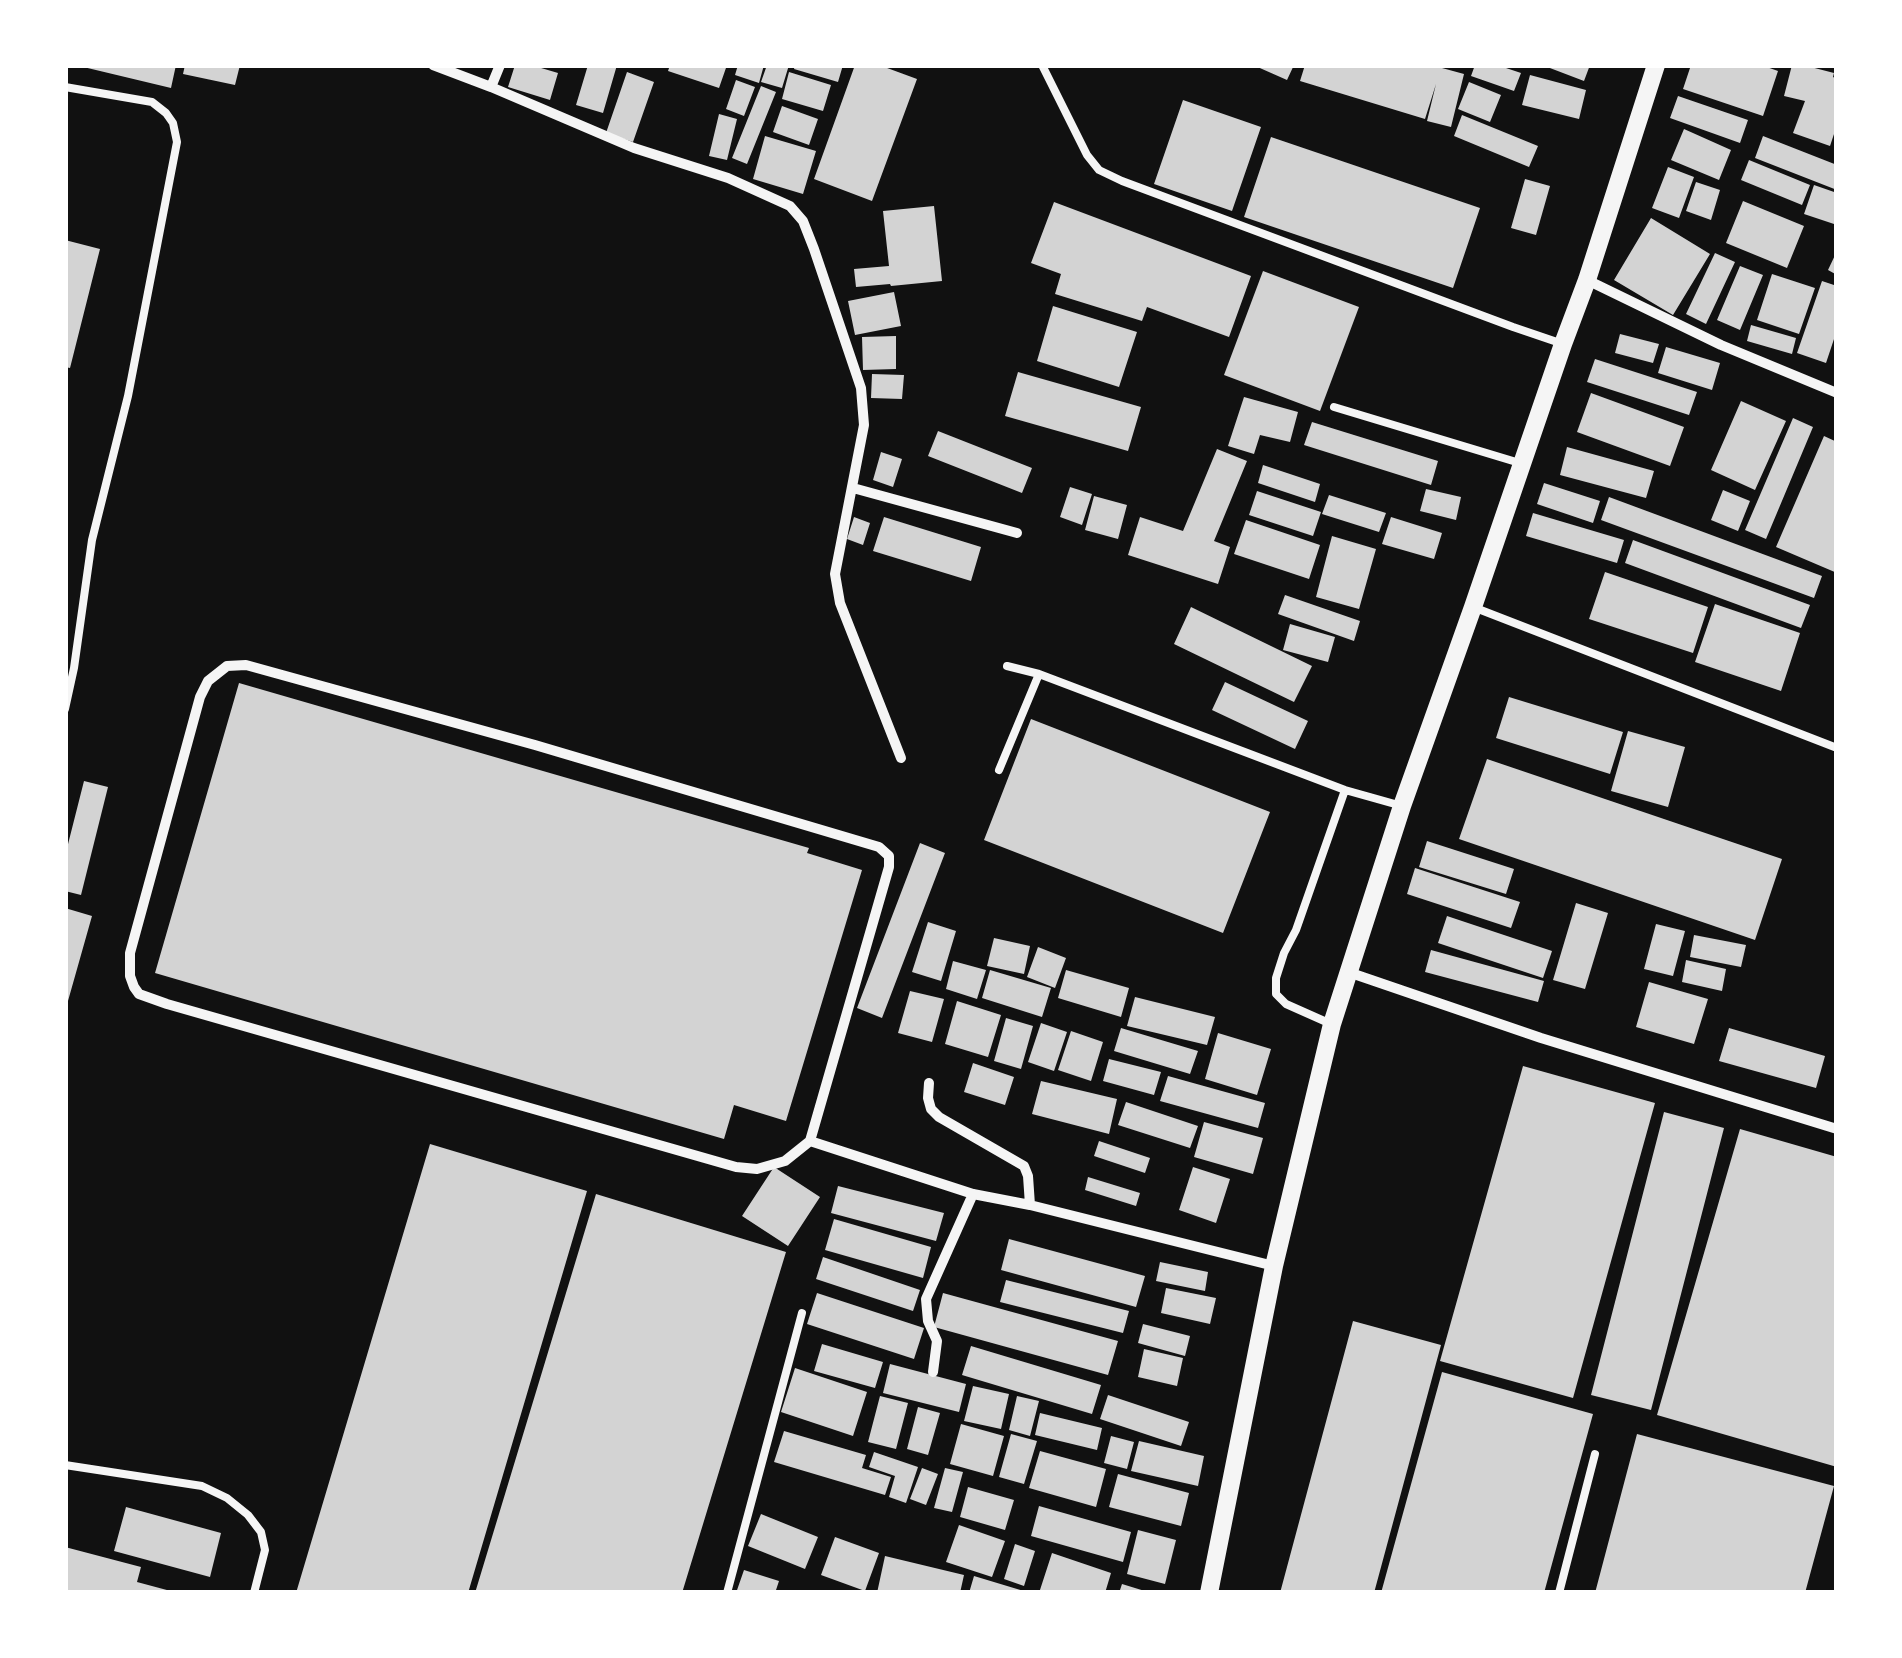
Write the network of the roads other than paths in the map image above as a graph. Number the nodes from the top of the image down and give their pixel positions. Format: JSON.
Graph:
{"nodes":[{"id":1,"x":433,"y":65,"type":"edge"},
{"id":2,"x":500,"y":65,"type":"edge"},
{"id":3,"x":1042,"y":65,"type":"edge"},
{"id":4,"x":1656,"y":65,"type":"edge"},
{"id":5,"x":491,"y":87,"type":"junction"},
{"id":6,"x":65,"y":88,"type":"edge"},
{"id":7,"x":1587,"y":280,"type":"junction"},
{"id":8,"x":1563,"y":344,"type":"junction"},
{"id":9,"x":1837,"y":393,"type":"edge"},
{"id":10,"x":1334,"y":407,"type":"dead end"},
{"id":11,"x":1522,"y":464,"type":"junction"},
{"id":12,"x":854,"y":488,"type":"junction"},
{"id":13,"x":1017,"y":534,"type":"dead end"},
{"id":14,"x":1473,"y":606,"type":"junction"},
{"id":15,"x":1007,"y":666,"type":"dead end"},
{"id":16,"x":1040,"y":674,"type":"junction"},
{"id":17,"x":65,"y":708,"type":"edge"},
{"id":18,"x":1837,"y":748,"type":"edge"},
{"id":19,"x":901,"y":758,"type":"dead end"},
{"id":20,"x":999,"y":770,"type":"dead end"},
{"id":21,"x":1345,"y":790,"type":"junction"},
{"id":22,"x":1402,"y":806,"type":"junction"},
{"id":23,"x":1348,"y":972,"type":"junction"},
{"id":24,"x":1332,"y":1024,"type":"junction"},
{"id":25,"x":929,"y":1082,"type":"dead end"},
{"id":26,"x":1837,"y":1129,"type":"edge"},
{"id":27,"x":810,"y":1141,"type":"junction"},
{"id":28,"x":973,"y":1194,"type":"junction"},
{"id":29,"x":1030,"y":1205,"type":"junction"},
{"id":30,"x":1274,"y":1266,"type":"junction"},
{"id":31,"x":802,"y":1313,"type":"dead end"},
{"id":32,"x":933,"y":1372,"type":"dead end"},
{"id":33,"x":1595,"y":1454,"type":"dead end"},
{"id":34,"x":65,"y":1465,"type":"edge"},
{"id":35,"x":254,"y":1593,"type":"edge"},
{"id":36,"x":727,"y":1593,"type":"edge"},
{"id":37,"x":1209,"y":1593,"type":"edge"},
{"id":38,"x":1559,"y":1593,"type":"edge"}],
"edges":[{"from":1,"to":5,"type":"street"},
{"from":2,"to":5,"type":"street"},
{"from":3,"to":8,"type":"lane"},
{"from":4,"to":7,"type":"street"},
{"from":5,"to":12,"type":"street"},
{"from":6,"to":17,"type":"lane"},
{"from":7,"to":8,"type":"street"},
{"from":7,"to":9,"type":"street"},
{"from":8,"to":11,"type":"street"},
{"from":10,"to":11,"type":"lane"},
{"from":11,"to":14,"type":"street"},
{"from":12,"to":13,"type":"street"},
{"from":12,"to":19,"type":"street"},
{"from":14,"to":18,"type":"lane"},
{"from":14,"to":22,"type":"street"},
{"from":15,"to":16,"type":"lane"},
{"from":16,"to":20,"type":"lane"},
{"from":16,"to":21,"type":"lane"},
{"from":21,"to":22,"type":"lane"},
{"from":21,"to":24,"type":"lane"},
{"from":22,"to":23,"type":"street"},
{"from":23,"to":24,"type":"street"},
{"from":23,"to":26,"type":"street"},
{"from":24,"to":30,"type":"street"},
{"from":25,"to":29,"type":"street"},
{"from":27,"to":27,"type":"street"},
{"from":27,"to":28,"type":"street"},
{"from":28,"to":29,"type":"street"},
{"from":28,"to":32,"type":"street"},
{"from":29,"to":30,"type":"street"},
{"from":30,"to":37,"type":"street"},
{"from":31,"to":36,"type":"lane"},
{"from":33,"to":38,"type":"lane"},
{"from":34,"to":35,"type":"lane"}]}
